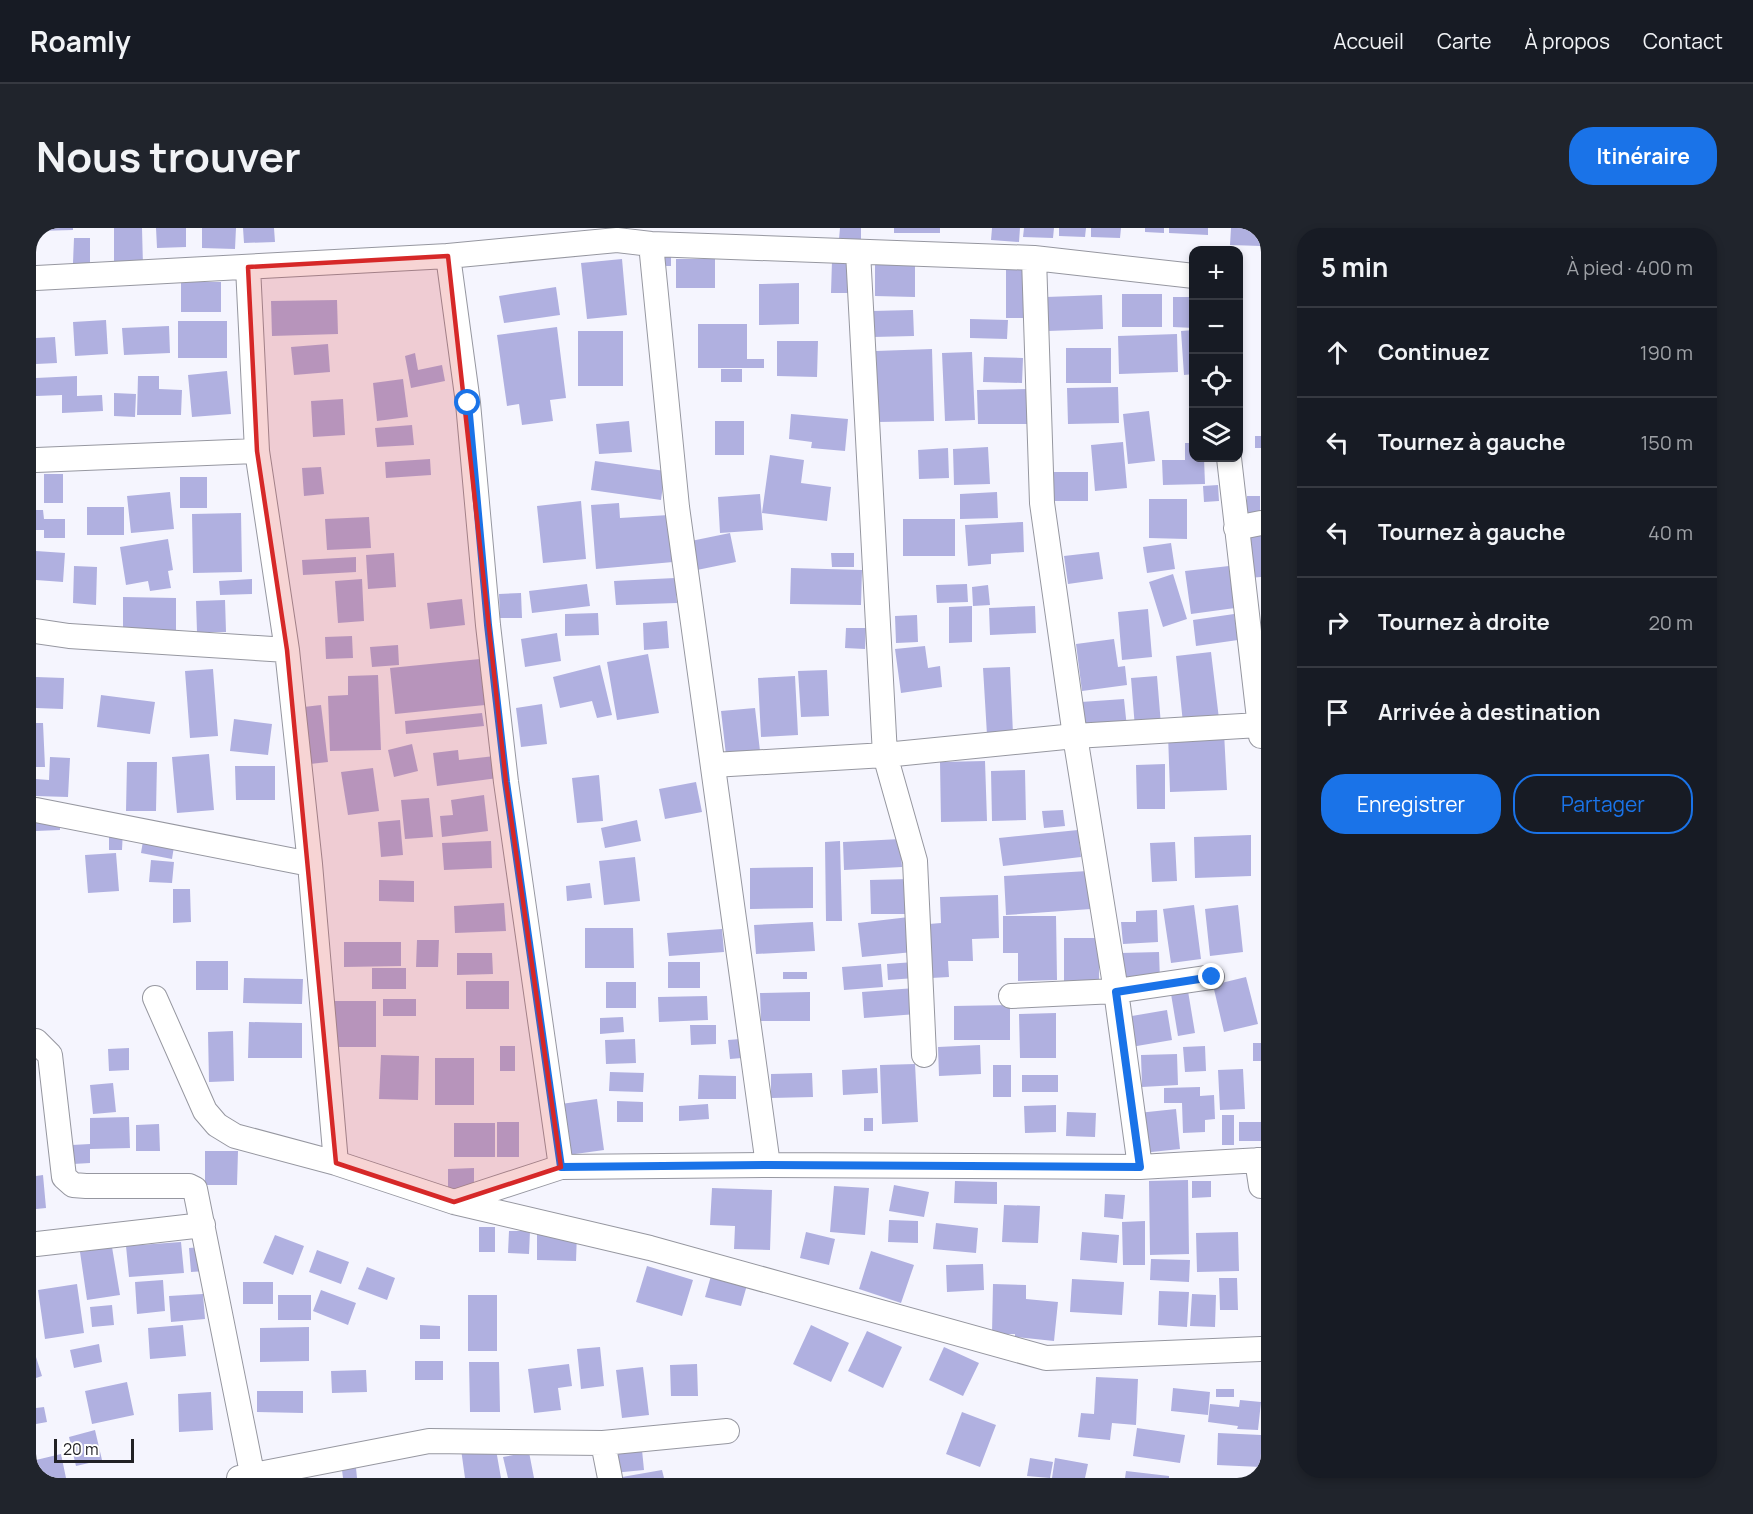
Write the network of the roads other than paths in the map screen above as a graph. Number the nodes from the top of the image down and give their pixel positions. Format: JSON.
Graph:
{"nodes":[{"id":1,"x":617,"y":234,"type":"edge"},
{"id":2,"x":651,"y":244,"type":"junction"},
{"id":3,"x":858,"y":252,"type":"junction"},
{"id":4,"x":448,"y":256,"type":"junction"},
{"id":5,"x":1034,"y":258,"type":"junction"},
{"id":6,"x":248,"y":267,"type":"junction"},
{"id":7,"x":1189,"y":275,"type":"edge"},
{"id":8,"x":36,"y":278,"type":"edge"},
{"id":9,"x":257,"y":451,"type":"junction"},
{"id":10,"x":36,"y":460,"type":"edge"},
{"id":11,"x":1229,"y":462,"type":"edge"},
{"id":12,"x":1261,"y":523,"type":"edge"},
{"id":13,"x":1236,"y":528,"type":"junction"},
{"id":14,"x":36,"y":631,"type":"edge"},
{"id":15,"x":287,"y":650,"type":"junction"},
{"id":16,"x":1260,"y":730,"type":"edge"},
{"id":17,"x":1075,"y":736,"type":"junction"},
{"id":18,"x":885,"y":755,"type":"junction"},
{"id":19,"x":713,"y":765,"type":"junction"},
{"id":20,"x":36,"y":810,"type":"edge"},
{"id":21,"x":309,"y":864,"type":"junction"},
{"id":22,"x":1212,"y":977,"type":"dead end"},
{"id":23,"x":1116,"y":992,"type":"junction"},
{"id":24,"x":1011,"y":996,"type":"dead end"},
{"id":25,"x":155,"y":998,"type":"dead end"},
{"id":26,"x":36,"y":1041,"type":"edge"},
{"id":27,"x":924,"y":1055,"type":"dead end"},
{"id":28,"x":1259,"y":1160,"type":"edge"},
{"id":29,"x":336,"y":1163,"type":"junction"},
{"id":30,"x":768,"y":1165,"type":"junction"},
{"id":31,"x":561,"y":1167,"type":"junction"},
{"id":32,"x":1140,"y":1167,"type":"junction"},
{"id":33,"x":1261,"y":1186,"type":"edge"},
{"id":34,"x":454,"y":1202,"type":"junction"},
{"id":35,"x":203,"y":1225,"type":"junction"},
{"id":36,"x":36,"y":1244,"type":"edge"},
{"id":37,"x":1261,"y":1349,"type":"edge"},
{"id":38,"x":727,"y":1431,"type":"dead end"},
{"id":39,"x":603,"y":1443,"type":"junction"},
{"id":40,"x":248,"y":1477,"type":"edge"},
{"id":41,"x":610,"y":1478,"type":"edge"}],
"edges":[{"from":1,"to":2,"type":"street"},
{"from":1,"to":4,"type":"street"},
{"from":2,"to":3,"type":"street"},
{"from":2,"to":19,"type":"street"},
{"from":3,"to":5,"type":"street"},
{"from":3,"to":18,"type":"street"},
{"from":4,"to":6,"type":"street"},
{"from":4,"to":31,"type":"street"},
{"from":5,"to":7,"type":"street"},
{"from":5,"to":17,"type":"street"},
{"from":6,"to":8,"type":"street"},
{"from":6,"to":9,"type":"street"},
{"from":9,"to":10,"type":"street"},
{"from":9,"to":15,"type":"street"},
{"from":11,"to":13,"type":"street"},
{"from":12,"to":13,"type":"street"},
{"from":13,"to":16,"type":"street"},
{"from":14,"to":15,"type":"street"},
{"from":15,"to":21,"type":"street"},
{"from":16,"to":17,"type":"street"},
{"from":17,"to":18,"type":"street"},
{"from":17,"to":23,"type":"street"},
{"from":18,"to":19,"type":"street"},
{"from":18,"to":27,"type":"street"},
{"from":19,"to":30,"type":"street"},
{"from":20,"to":21,"type":"street"},
{"from":21,"to":29,"type":"street"},
{"from":22,"to":23,"type":"street"},
{"from":23,"to":24,"type":"street"},
{"from":23,"to":32,"type":"street"},
{"from":25,"to":29,"type":"street"},
{"from":26,"to":35,"type":"street"},
{"from":28,"to":32,"type":"street"},
{"from":28,"to":33,"type":"street"},
{"from":29,"to":34,"type":"street"},
{"from":30,"to":31,"type":"street"},
{"from":30,"to":32,"type":"street"},
{"from":31,"to":34,"type":"street"},
{"from":34,"to":37,"type":"street"},
{"from":35,"to":36,"type":"street"},
{"from":35,"to":40,"type":"street"},
{"from":38,"to":39,"type":"street"},
{"from":39,"to":40,"type":"street"},
{"from":39,"to":41,"type":"street"}]}
